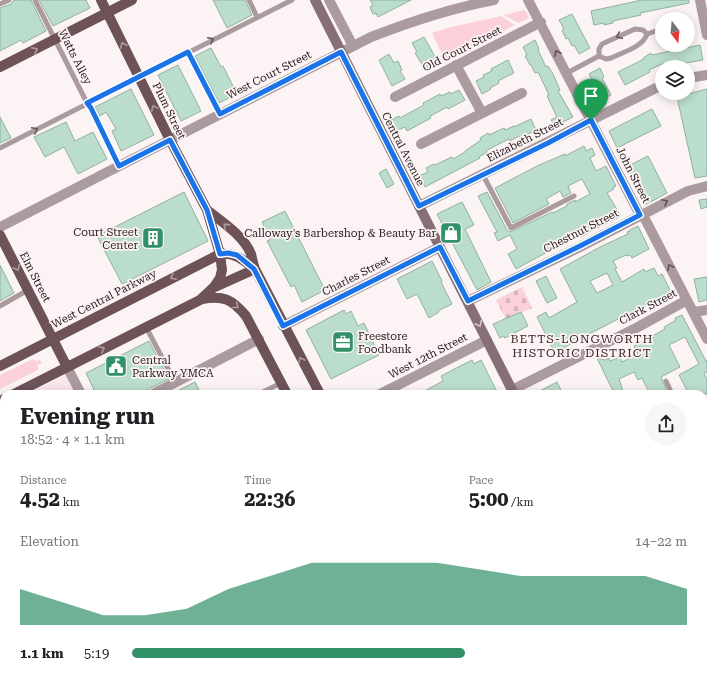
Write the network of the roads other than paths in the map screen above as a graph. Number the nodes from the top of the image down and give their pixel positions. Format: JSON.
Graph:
{"nodes":[{"id":1,"x":8,"y":0,"type":"edge"},
{"id":2,"x":35,"y":0,"type":"edge"},
{"id":3,"x":101,"y":0,"type":"edge"},
{"id":4,"x":132,"y":0,"type":"edge"},
{"id":5,"x":249,"y":0,"type":"edge"},
{"id":6,"x":292,"y":0,"type":"edge"},
{"id":7,"x":315,"y":0,"type":"edge"},
{"id":8,"x":329,"y":0,"type":"edge"},
{"id":9,"x":494,"y":0,"type":"edge"},
{"id":10,"x":528,"y":0,"type":"edge"},
{"id":11,"x":700,"y":0,"type":"edge"},
{"id":12,"x":0,"y":4,"type":"edge"},
{"id":13,"x":108,"y":12,"type":"junction"},
{"id":14,"x":257,"y":17,"type":"junction"},
{"id":15,"x":541,"y":22,"type":"junction"},
{"id":16,"x":655,"y":31,"type":"edge"},
{"id":17,"x":647,"y":34,"type":"junction"},
{"id":18,"x":707,"y":35,"type":"edge"},
{"id":19,"x":55,"y":39,"type":"junction"},
{"id":20,"x":353,"y":46,"type":"junction"},
{"id":21,"x":188,"y":52,"type":"junction"},
{"id":22,"x":341,"y":52,"type":"junction"},
{"id":23,"x":599,"y":56,"type":"junction"},
{"id":24,"x":456,"y":65,"type":"junction"},
{"id":25,"x":0,"y":67,"type":"edge"},
{"id":26,"x":567,"y":73,"type":"junction"},
{"id":27,"x":707,"y":75,"type":"edge"},
{"id":28,"x":139,"y":77,"type":"junction"},
{"id":29,"x":695,"y":77,"type":"edge"},
{"id":30,"x":655,"y":88,"type":"edge"},
{"id":31,"x":522,"y":93,"type":"dead end"},
{"id":32,"x":395,"y":97,"type":"dead end"},
{"id":33,"x":87,"y":103,"type":"junction"},
{"id":34,"x":482,"y":113,"type":"junction"},
{"id":35,"x":220,"y":114,"type":"junction"},
{"id":36,"x":591,"y":120,"type":"junction"},
{"id":37,"x":170,"y":140,"type":"junction"},
{"id":38,"x":421,"y":144,"type":"dead end"},
{"id":39,"x":0,"y":148,"type":"edge"},
{"id":40,"x":119,"y":166,"type":"junction"},
{"id":41,"x":483,"y":175,"type":"junction"},
{"id":42,"x":707,"y":186,"type":"edge"},
{"id":43,"x":574,"y":196,"type":"dead end"},
{"id":44,"x":419,"y":206,"type":"junction"},
{"id":45,"x":207,"y":210,"type":"junction"},
{"id":46,"x":640,"y":215,"type":"junction"},
{"id":47,"x":0,"y":227,"type":"edge"},
{"id":48,"x":0,"y":235,"type":"edge"},
{"id":49,"x":440,"y":247,"type":"junction"},
{"id":50,"x":220,"y":254,"type":"junction"},
{"id":51,"x":254,"y":269,"type":"junction"},
{"id":52,"x":214,"y":287,"type":"junction"},
{"id":53,"x":28,"y":290,"type":"junction"},
{"id":54,"x":200,"y":300,"type":"junction"},
{"id":55,"x":687,"y":300,"type":"junction"},
{"id":56,"x":468,"y":301,"type":"junction"},
{"id":57,"x":0,"y":306,"type":"edge"},
{"id":58,"x":707,"y":310,"type":"edge"},
{"id":59,"x":694,"y":312,"type":"junction"},
{"id":60,"x":283,"y":326,"type":"junction"},
{"id":61,"x":146,"y":327,"type":"junction"},
{"id":62,"x":53,"y":338,"type":"junction"},
{"id":63,"x":707,"y":338,"type":"edge"},
{"id":64,"x":259,"y":339,"type":"junction"},
{"id":65,"x":487,"y":340,"type":"junction"},
{"id":66,"x":2,"y":363,"type":"edge"},
{"id":67,"x":67,"y":367,"type":"junction"},
{"id":68,"x":666,"y":381,"type":"dead end"},
{"id":69,"x":175,"y":382,"type":"junction"},
{"id":70,"x":281,"y":383,"type":"junction"},
{"id":71,"x":22,"y":390,"type":"edge"},
{"id":72,"x":79,"y":390,"type":"edge"},
{"id":73,"x":160,"y":390,"type":"edge"},
{"id":74,"x":267,"y":390,"type":"edge"},
{"id":75,"x":285,"y":390,"type":"edge"},
{"id":76,"x":318,"y":390,"type":"edge"},
{"id":77,"x":388,"y":390,"type":"edge"},
{"id":78,"x":512,"y":390,"type":"edge"},
{"id":79,"x":517,"y":390,"type":"edge"},
{"id":80,"x":670,"y":390,"type":"edge"}],
"edges":[{"from":1,"to":12,"type":"lane"},
{"from":2,"to":19,"type":"lane","name":"Watts Alley"},
{"from":3,"to":13,"type":"main road","name":"Plum Street"},
{"from":4,"to":13,"type":"main road"},
{"from":5,"to":14,"type":"lane"},
{"from":6,"to":14,"type":"lane"},
{"from":7,"to":22,"type":"main road","name":"Central Avenue"},
{"from":8,"to":20,"type":"street"},
{"from":9,"to":20,"type":"street","name":"West Court Street"},
{"from":10,"to":15,"type":"street","name":"John Street"},
{"from":11,"to":18,"type":"street"},
{"from":13,"to":19,"type":"main road"},
{"from":28,"to":13,"type":"main road","name":"Plum Street","one_way":true},
{"from":21,"to":14,"type":"lane","one_way":true},
{"from":15,"to":24,"type":"street","name":"Old Court Street"},
{"from":26,"to":15,"type":"street","name":"John Street","one_way":true},
{"from":16,"to":17,"type":"lane"},
{"from":17,"to":23,"type":"lane"},
{"from":17,"to":23,"type":"lane","one_way":true},
{"from":25,"to":19,"type":"main road","one_way":true},
{"from":19,"to":33,"type":"lane","name":"Watts Alley"},
{"from":20,"to":22,"type":"street","name":"West Court Street"},
{"from":21,"to":28,"type":"lane"},
{"from":21,"to":35,"type":"lane"},
{"from":22,"to":35,"type":"street","name":"West Court Street"},
{"from":22,"to":44,"type":"main road","name":"Central Avenue"},
{"from":23,"to":26,"type":"lane"},
{"from":24,"to":32,"type":"street","name":"Old Court Street"},
{"from":24,"to":34,"type":"street"},
{"from":26,"to":36,"type":"street","name":"John Street"},
{"from":27,"to":29,"type":"street"},
{"from":28,"to":33,"type":"lane"},
{"from":37,"to":28,"type":"main road","name":"Plum Street","one_way":true},
{"from":30,"to":36,"type":"street","name":"Elizabeth Street"},
{"from":31,"to":34,"type":"street"},
{"from":39,"to":33,"type":"lane","one_way":true},
{"from":33,"to":40,"type":"lane","name":"Watts Alley"},
{"from":34,"to":38,"type":"street"},
{"from":35,"to":37,"type":"street","name":"West Court Street"},
{"from":36,"to":41,"type":"street","name":"Elizabeth Street"},
{"from":36,"to":46,"type":"street","name":"John Street"},
{"from":37,"to":40,"type":"street","name":"West Court Street"},
{"from":37,"to":45,"type":"main road","name":"Plum Street"},
{"from":40,"to":47,"type":"street","name":"West Court Street"},
{"from":41,"to":43,"type":"lane"},
{"from":41,"to":44,"type":"street","name":"Elizabeth Street"},
{"from":46,"to":42,"type":"street","name":"Chestnut Street","one_way":true},
{"from":44,"to":49,"type":"main road","name":"Central Avenue"},
{"from":45,"to":50,"type":"main road"},
{"from":51,"to":45,"type":"main road","one_way":true},
{"from":55,"to":46,"type":"street","name":"John Street","one_way":true},
{"from":46,"to":56,"type":"street","name":"Chestnut Street"},
{"from":48,"to":53,"type":"main road","name":"Elm Street","one_way":true},
{"from":49,"to":56,"type":"main road","name":"Central Avenue"},
{"from":49,"to":60,"type":"street","name":"Charles Street"},
{"from":50,"to":51,"type":"main road"},
{"from":50,"to":52,"type":"main road"},
{"from":50,"to":62,"type":"main road","name":"West Central Parkway","one_way":true},
{"from":51,"to":52,"type":"main road"},
{"from":51,"to":60,"type":"main road"},
{"from":52,"to":54,"type":"main road"},
{"from":53,"to":57,"type":"lane"},
{"from":53,"to":62,"type":"main road","name":"Elm Street"},
{"from":54,"to":61,"type":"main road"},
{"from":54,"to":64,"type":"main road","one_way":true},
{"from":55,"to":59,"type":"street","name":"John Street"},
{"from":55,"to":79,"type":"street","name":"Clark Street"},
{"from":56,"to":65,"type":"main road","name":"Central Avenue","one_way":true},
{"from":58,"to":59,"type":"street"},
{"from":59,"to":63,"type":"street","name":"John Street"},
{"from":76,"to":60,"type":"main road","one_way":true},
{"from":67,"to":61,"type":"main road","one_way":true},
{"from":61,"to":69,"type":"lane"},
{"from":62,"to":66,"type":"main road","name":"West Central Parkway"},
{"from":62,"to":67,"type":"main road","name":"Elm Street"},
{"from":64,"to":69,"type":"street"},
{"from":64,"to":70,"type":"main road"},
{"from":65,"to":77,"type":"street","name":"West 12th Street"},
{"from":65,"to":78,"type":"main road","name":"Central Avenue"},
{"from":67,"to":71,"type":"main road"},
{"from":67,"to":72,"type":"street","name":"Elm Street"},
{"from":68,"to":80,"type":"lane"},
{"from":69,"to":73,"type":"street"},
{"from":70,"to":74,"type":"lane"},
{"from":70,"to":75,"type":"main road"}]}
